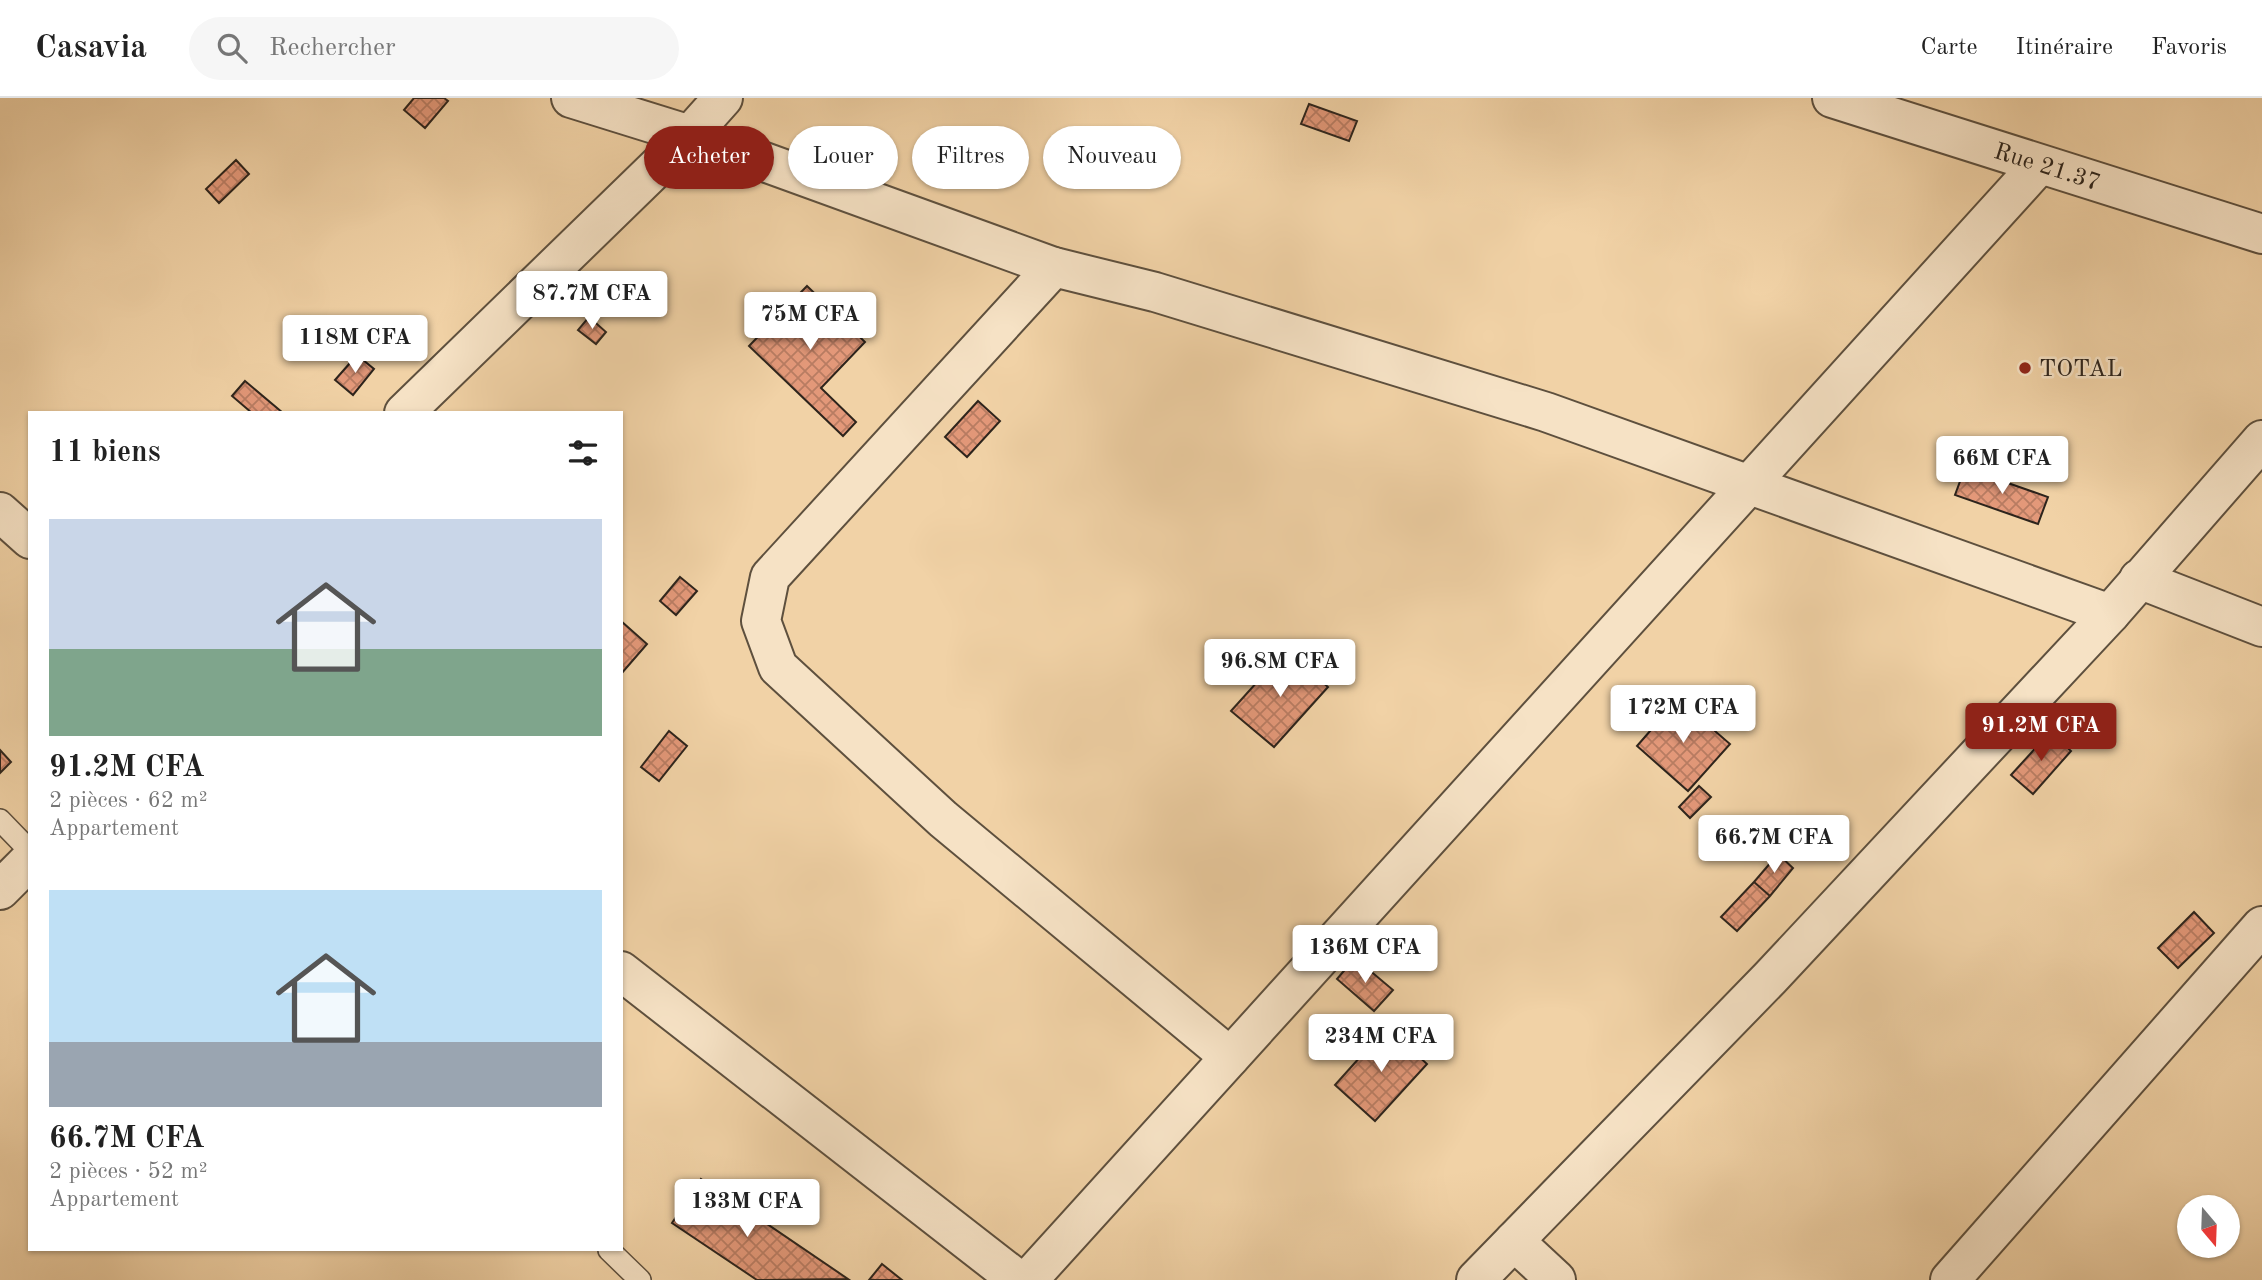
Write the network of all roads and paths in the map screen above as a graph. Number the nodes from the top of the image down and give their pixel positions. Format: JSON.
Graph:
{"nodes":[{"id":1,"x":571,"y":98,"type":"edge"},
{"id":2,"x":723,"y":98,"type":"edge"},
{"id":3,"x":1832,"y":98,"type":"edge"},
{"id":4,"x":661,"y":126,"type":"edge"},
{"id":5,"x":698,"y":126,"type":"edge"},
{"id":6,"x":774,"y":165,"type":"edge"},
{"id":7,"x":2038,"y":166,"type":"junction"},
{"id":8,"x":644,"y":180,"type":"edge"},
{"id":9,"x":2262,"y":234,"type":"edge"},
{"id":10,"x":1054,"y":267,"type":"junction"},
{"id":11,"x":406,"y":411,"type":"edge"},
{"id":12,"x":2262,"y":440,"type":"edge"},
{"id":13,"x":1749,"y":485,"type":"junction"},
{"id":14,"x":0,"y":512,"type":"edge"},
{"id":15,"x":28,"y":537,"type":"edge"},
{"id":16,"x":2139,"y":579,"type":"junction"},
{"id":17,"x":2110,"y":614,"type":"junction"},
{"id":18,"x":2262,"y":627,"type":"edge"},
{"id":19,"x":0,"y":820,"type":"edge"},
{"id":20,"x":28,"y":850,"type":"edge"},
{"id":21,"x":28,"y":862,"type":"edge"},
{"id":22,"x":0,"y":891,"type":"edge"},
{"id":23,"x":2262,"y":926,"type":"edge"},
{"id":24,"x":623,"y":973,"type":"edge"},
{"id":25,"x":1230,"y":1057,"type":"junction"},
{"id":26,"x":1514,"y":1241,"type":"junction"},
{"id":27,"x":610,"y":1251,"type":"edge"},
{"id":28,"x":640,"y":1280,"type":"edge"},
{"id":29,"x":1018,"y":1280,"type":"edge"},
{"id":30,"x":1028,"y":1280,"type":"edge"},
{"id":31,"x":1476,"y":1280,"type":"edge"},
{"id":32,"x":1556,"y":1280,"type":"edge"},
{"id":33,"x":1950,"y":1280,"type":"edge"}],
"edges":[{"from":1,"to":4,"type":"street"},
{"from":2,"to":5,"type":"street"},
{"from":3,"to":7,"type":"street","name":"Rue 21.37"},
{"from":6,"to":10,"type":"street"},
{"from":7,"to":9,"type":"street","name":"Rue 21.37"},
{"from":7,"to":13,"type":"street"},
{"from":8,"to":11,"type":"street"},
{"from":10,"to":13,"type":"street"},
{"from":10,"to":25,"type":"street"},
{"from":12,"to":16,"type":"street"},
{"from":13,"to":17,"type":"street"},
{"from":13,"to":25,"type":"street"},
{"from":14,"to":15,"type":"street"},
{"from":16,"to":17,"type":"street"},
{"from":16,"to":18,"type":"street"},
{"from":17,"to":26,"type":"street"},
{"from":19,"to":20,"type":"lane"},
{"from":21,"to":22,"type":"street"},
{"from":23,"to":33,"type":"street"},
{"from":24,"to":29,"type":"street"},
{"from":25,"to":30,"type":"street"},
{"from":26,"to":31,"type":"street"},
{"from":26,"to":32,"type":"street"},
{"from":27,"to":28,"type":"lane"}]}
